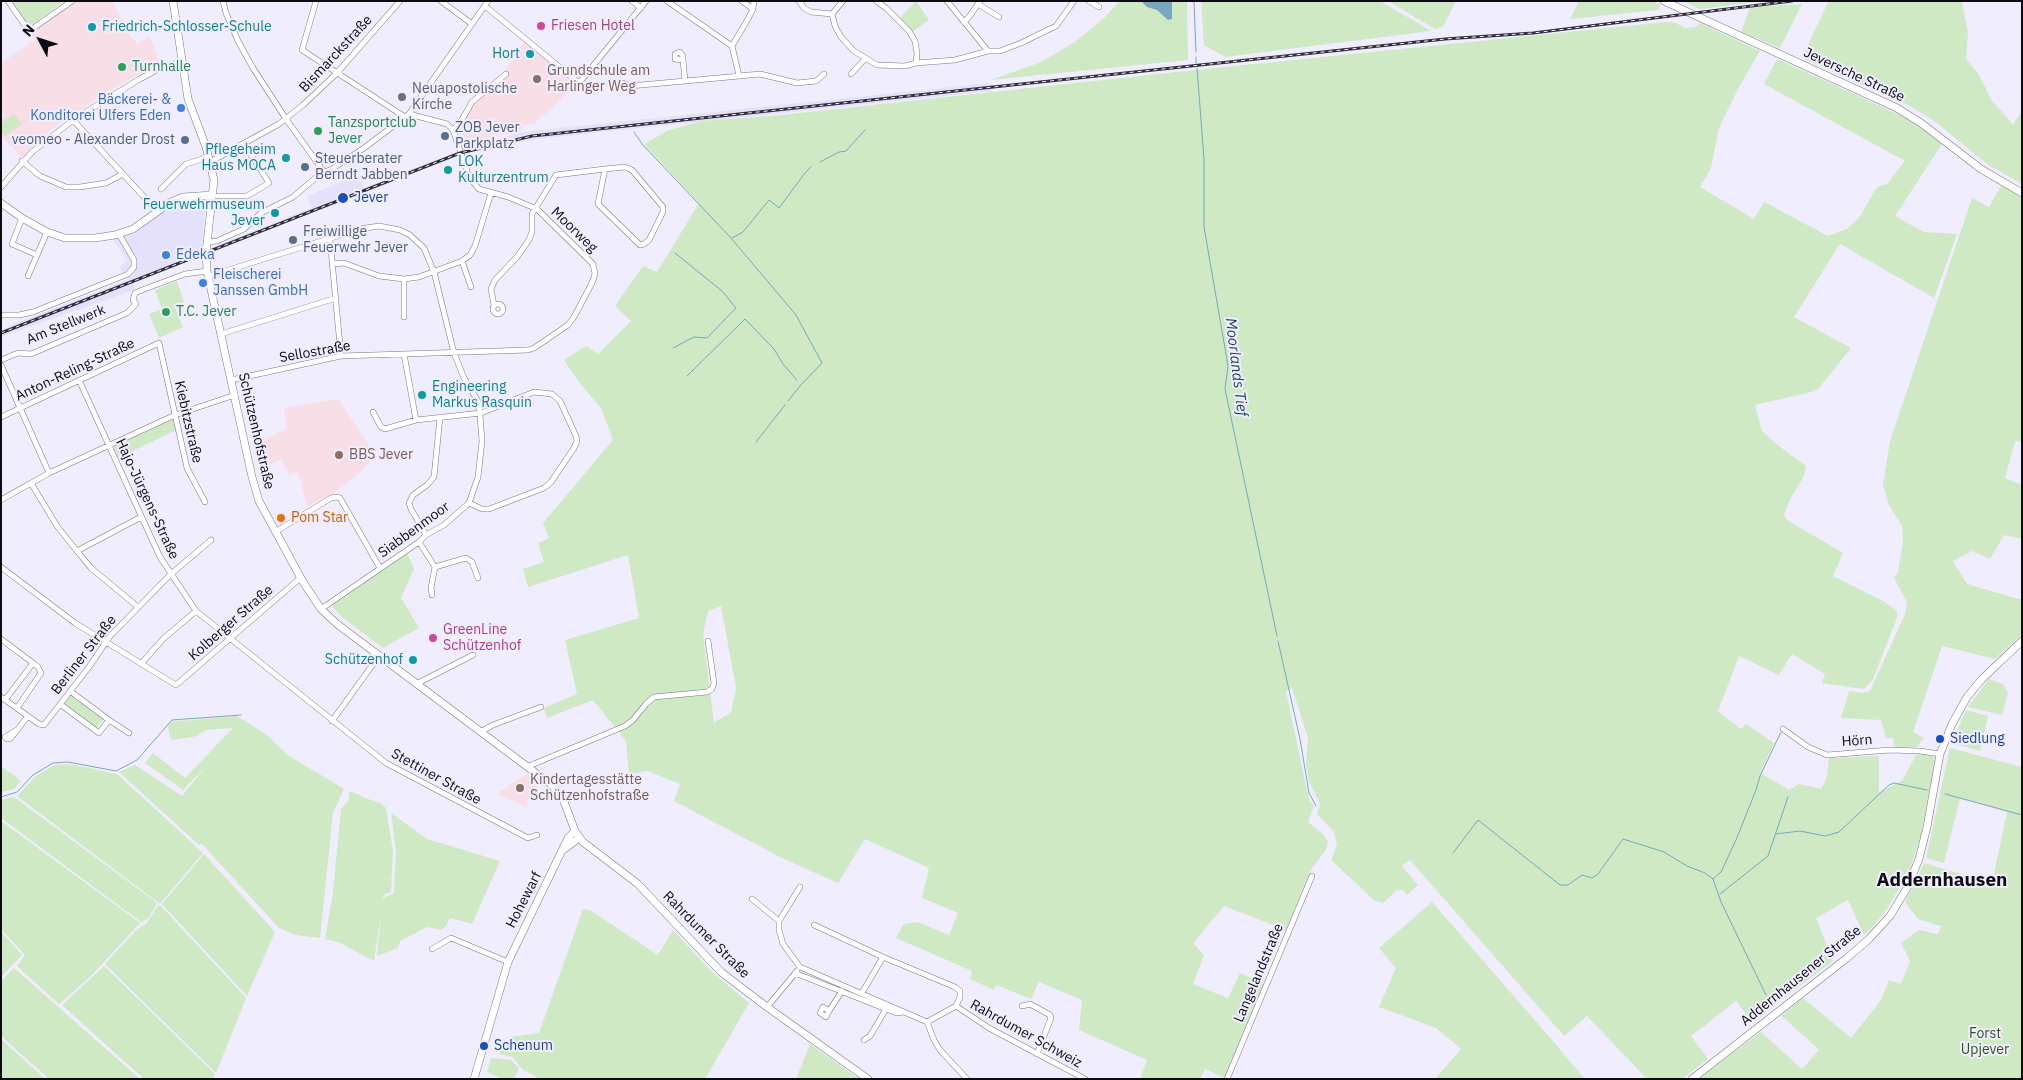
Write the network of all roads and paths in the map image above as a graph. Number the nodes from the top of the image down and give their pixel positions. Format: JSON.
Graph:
{"nodes":[{"id":1,"x":8,"y":1,"type":"edge"},
{"id":2,"x":72,"y":1,"type":"edge"},
{"id":3,"x":173,"y":1,"type":"edge"},
{"id":4,"x":223,"y":1,"type":"edge"},
{"id":5,"x":316,"y":1,"type":"edge"},
{"id":6,"x":400,"y":1,"type":"edge"},
{"id":7,"x":441,"y":1,"type":"edge"},
{"id":8,"x":632,"y":1,"type":"edge"},
{"id":9,"x":646,"y":1,"type":"edge"},
{"id":10,"x":667,"y":1,"type":"edge"},
{"id":11,"x":742,"y":1,"type":"edge"},
{"id":12,"x":754,"y":1,"type":"edge"},
{"id":13,"x":799,"y":1,"type":"edge"},
{"id":14,"x":843,"y":1,"type":"edge"},
{"id":15,"x":876,"y":1,"type":"edge"},
{"id":16,"x":947,"y":1,"type":"edge"},
{"id":17,"x":1074,"y":1,"type":"edge"},
{"id":18,"x":1089,"y":1,"type":"edge"},
{"id":19,"x":1664,"y":1,"type":"edge"},
{"id":20,"x":979,"y":3,"type":"edge"},
{"id":21,"x":486,"y":4,"type":"edge"},
{"id":22,"x":1099,"y":7,"type":"dead end"},
{"id":23,"x":641,"y":8,"type":"junction"},
{"id":24,"x":753,"y":9,"type":"junction"},
{"id":25,"x":832,"y":14,"type":"junction"},
{"id":26,"x":999,"y":17,"type":"dead end"},
{"id":27,"x":964,"y":22,"type":"junction"},
{"id":28,"x":472,"y":24,"type":"junction"},
{"id":29,"x":732,"y":46,"type":"junction"},
{"id":30,"x":988,"y":51,"type":"junction"},
{"id":31,"x":865,"y":59,"type":"junction"},
{"id":32,"x":683,"y":60,"type":"dead end"},
{"id":33,"x":183,"y":62,"type":"junction"},
{"id":34,"x":916,"y":63,"type":"junction"},
{"id":35,"x":337,"y":73,"type":"junction"},
{"id":36,"x":506,"y":74,"type":"dead end"},
{"id":37,"x":824,"y":74,"type":"dead end"},
{"id":38,"x":851,"y":74,"type":"dead end"},
{"id":39,"x":740,"y":76,"type":"junction"},
{"id":40,"x":685,"y":81,"type":"junction"},
{"id":41,"x":623,"y":83,"type":"dead end"},
{"id":42,"x":407,"y":115,"type":"junction"},
{"id":43,"x":286,"y":119,"type":"junction"},
{"id":44,"x":73,"y":120,"type":"junction"},
{"id":45,"x":453,"y":130,"type":"junction"},
{"id":46,"x":244,"y":144,"type":"junction"},
{"id":47,"x":209,"y":159,"type":"junction"},
{"id":48,"x":22,"y":161,"type":"junction"},
{"id":49,"x":605,"y":169,"type":"junction"},
{"id":50,"x":324,"y":172,"type":"junction"},
{"id":51,"x":123,"y":174,"type":"junction"},
{"id":52,"x":1,"y":187,"type":"edge"},
{"id":53,"x":161,"y":189,"type":"dead end"},
{"id":54,"x":491,"y":193,"type":"junction"},
{"id":55,"x":2022,"y":193,"type":"edge"},
{"id":56,"x":216,"y":195,"type":"junction"},
{"id":57,"x":1,"y":204,"type":"edge"},
{"id":58,"x":537,"y":209,"type":"junction"},
{"id":59,"x":158,"y":212,"type":"junction"},
{"id":60,"x":22,"y":218,"type":"junction"},
{"id":61,"x":47,"y":232,"type":"junction"},
{"id":62,"x":119,"y":234,"type":"junction"},
{"id":63,"x":330,"y":238,"type":"junction"},
{"id":64,"x":208,"y":242,"type":"junction"},
{"id":65,"x":37,"y":254,"type":"junction"},
{"id":66,"x":462,"y":261,"type":"junction"},
{"id":67,"x":332,"y":264,"type":"junction"},
{"id":68,"x":434,"y":272,"type":"junction"},
{"id":69,"x":208,"y":274,"type":"junction"},
{"id":70,"x":28,"y":276,"type":"dead end"},
{"id":71,"x":404,"y":279,"type":"junction"},
{"id":72,"x":471,"y":287,"type":"dead end"},
{"id":73,"x":336,"y":298,"type":"junction"},
{"id":74,"x":136,"y":304,"type":"joint"},
{"id":75,"x":494,"y":306,"type":"dead end"},
{"id":76,"x":1,"y":315,"type":"edge"},
{"id":77,"x":404,"y":317,"type":"dead end"},
{"id":78,"x":221,"y":334,"type":"junction"},
{"id":79,"x":159,"y":342,"type":"joint"},
{"id":80,"x":454,"y":353,"type":"junction"},
{"id":81,"x":404,"y":354,"type":"junction"},
{"id":82,"x":342,"y":356,"type":"junction"},
{"id":83,"x":1,"y":360,"type":"edge"},
{"id":84,"x":1,"y":365,"type":"edge"},
{"id":85,"x":79,"y":380,"type":"junction"},
{"id":86,"x":231,"y":380,"type":"junction"},
{"id":87,"x":235,"y":395,"type":"junction"},
{"id":88,"x":21,"y":408,"type":"junction"},
{"id":89,"x":373,"y":412,"type":"dead end"},
{"id":90,"x":482,"y":413,"type":"junction"},
{"id":91,"x":175,"y":414,"type":"junction"},
{"id":92,"x":1,"y":417,"type":"edge"},
{"id":93,"x":440,"y":417,"type":"junction"},
{"id":94,"x":416,"y":420,"type":"junction"},
{"id":95,"x":109,"y":445,"type":"junction"},
{"id":96,"x":48,"y":473,"type":"junction"},
{"id":97,"x":31,"y":483,"type":"junction"},
{"id":98,"x":1,"y":499,"type":"edge"},
{"id":99,"x":205,"y":502,"type":"dead end"},
{"id":100,"x":469,"y":504,"type":"junction"},
{"id":101,"x":140,"y":517,"type":"junction"},
{"id":102,"x":275,"y":532,"type":"junction"},
{"id":103,"x":426,"y":535,"type":"junction"},
{"id":104,"x":211,"y":540,"type":"dead end"},
{"id":105,"x":419,"y":542,"type":"junction"},
{"id":106,"x":77,"y":552,"type":"junction"},
{"id":107,"x":1,"y":567,"type":"edge"},
{"id":108,"x":435,"y":567,"type":"junction"},
{"id":109,"x":380,"y":568,"type":"junction"},
{"id":110,"x":171,"y":574,"type":"junction"},
{"id":111,"x":300,"y":576,"type":"junction"},
{"id":112,"x":478,"y":578,"type":"dead end"},
{"id":113,"x":432,"y":595,"type":"dead end"},
{"id":114,"x":138,"y":608,"type":"junction"},
{"id":115,"x":321,"y":609,"type":"junction"},
{"id":116,"x":196,"y":611,"type":"junction"},
{"id":117,"x":231,"y":638,"type":"junction"},
{"id":118,"x":1,"y":639,"type":"edge"},
{"id":119,"x":708,"y":641,"type":"dead end"},
{"id":120,"x":2022,"y":641,"type":"edge"},
{"id":121,"x":106,"y":642,"type":"junction"},
{"id":122,"x":473,"y":655,"type":"dead end"},
{"id":123,"x":380,"y":656,"type":"junction"},
{"id":124,"x":33,"y":663,"type":"junction"},
{"id":125,"x":141,"y":664,"type":"junction"},
{"id":126,"x":416,"y":684,"type":"junction"},
{"id":127,"x":70,"y":691,"type":"junction"},
{"id":128,"x":3,"y":698,"type":"edge"},
{"id":129,"x":60,"y":704,"type":"junction"},
{"id":130,"x":541,"y":707,"type":"dead end"},
{"id":131,"x":17,"y":708,"type":"junction"},
{"id":132,"x":28,"y":716,"type":"junction"},
{"id":133,"x":109,"y":720,"type":"junction"},
{"id":134,"x":332,"y":721,"type":"junction"},
{"id":135,"x":1783,"y":729,"type":"dead end"},
{"id":136,"x":17,"y":730,"type":"dead end"},
{"id":137,"x":482,"y":731,"type":"junction"},
{"id":138,"x":129,"y":733,"type":"dead end"},
{"id":139,"x":1940,"y":754,"type":"junction"},
{"id":140,"x":529,"y":766,"type":"junction"},
{"id":141,"x":575,"y":831,"type":"junction"},
{"id":142,"x":537,"y":835,"type":"dead end"},
{"id":143,"x":579,"y":838,"type":"junction"},
{"id":144,"x":563,"y":850,"type":"junction"},
{"id":145,"x":1312,"y":876,"type":"dead end"},
{"id":146,"x":800,"y":887,"type":"dead end"},
{"id":147,"x":752,"y":899,"type":"dead end"},
{"id":148,"x":779,"y":921,"type":"junction"},
{"id":149,"x":814,"y":925,"type":"dead end"},
{"id":150,"x":432,"y":949,"type":"dead end"},
{"id":151,"x":883,"y":957,"type":"junction"},
{"id":152,"x":508,"y":962,"type":"junction"},
{"id":153,"x":800,"y":967,"type":"junction"},
{"id":154,"x":795,"y":972,"type":"junction"},
{"id":155,"x":842,"y":991,"type":"junction"},
{"id":156,"x":862,"y":994,"type":"junction"},
{"id":157,"x":956,"y":1006,"type":"junction"},
{"id":158,"x":1022,"y":1006,"type":"dead end"},
{"id":159,"x":767,"y":1007,"type":"junction"},
{"id":160,"x":886,"y":1010,"type":"junction"},
{"id":161,"x":829,"y":1011,"type":"dead end"},
{"id":162,"x":903,"y":1012,"type":"junction"},
{"id":163,"x":927,"y":1022,"type":"junction"},
{"id":164,"x":864,"y":1040,"type":"dead end"},
{"id":165,"x":1037,"y":1054,"type":"junction"},
{"id":166,"x":474,"y":1079,"type":"edge"},
{"id":167,"x":868,"y":1079,"type":"edge"},
{"id":168,"x":967,"y":1079,"type":"edge"},
{"id":169,"x":1085,"y":1079,"type":"edge"},
{"id":170,"x":1227,"y":1079,"type":"edge"},
{"id":171,"x":1692,"y":1079,"type":"edge"}],
"edges":[{"from":1,"to":2,"type":"street"},
{"from":3,"to":33,"type":"street","name":"Schützenhofstraße"},
{"from":4,"to":43,"type":"street"},
{"from":5,"to":35,"type":"street"},
{"from":6,"to":35,"type":"street","name":"Bismarckstraße"},
{"from":7,"to":28,"type":"street"},
{"from":8,"to":23,"type":"street"},
{"from":9,"to":23,"type":"street"},
{"from":10,"to":29,"type":"street"},
{"from":11,"to":24,"type":"street"},
{"from":12,"to":24,"type":"street"},
{"from":13,"to":25,"type":"street"},
{"from":14,"to":25,"type":"street"},
{"from":15,"to":34,"type":"street"},
{"from":16,"to":27,"type":"street"},
{"from":17,"to":30,"type":"street"},
{"from":18,"to":22,"type":"street"},
{"from":19,"to":55,"type":"street","name":"Jeversche Straße"},
{"from":20,"to":26,"type":"street"},
{"from":20,"to":27,"type":"street"},
{"from":21,"to":23,"type":"street"},
{"from":21,"to":28,"type":"street"},
{"from":24,"to":29,"type":"street"},
{"from":25,"to":31,"type":"street"},
{"from":27,"to":30,"type":"street"},
{"from":28,"to":42,"type":"street"},
{"from":29,"to":39,"type":"street"},
{"from":30,"to":34,"type":"street"},
{"from":31,"to":34,"type":"street"},
{"from":31,"to":38,"type":"street"},
{"from":32,"to":40,"type":"street"},
{"from":33,"to":44,"type":"street"},
{"from":33,"to":47,"type":"street","name":"Schützenhofstraße"},
{"from":35,"to":42,"type":"street"},
{"from":35,"to":43,"type":"street","name":"Bismarckstraße"},
{"from":36,"to":45,"type":"street"},
{"from":37,"to":39,"type":"street"},
{"from":39,"to":40,"type":"street"},
{"from":40,"to":41,"type":"street"},
{"from":42,"to":45,"type":"street"},
{"from":42,"to":50,"type":"street"},
{"from":43,"to":46,"type":"street","name":"Bismarckstraße"},
{"from":43,"to":50,"type":"street"},
{"from":44,"to":48,"type":"street"},
{"from":44,"to":51,"type":"street"},
{"from":45,"to":54,"type":"street","name":"Moorweg"},
{"from":46,"to":47,"type":"street","name":"Bismarckstraße"},
{"from":46,"to":56,"type":"street"},
{"from":47,"to":53,"type":"street","name":"Bismarckstraße"},
{"from":47,"to":56,"type":"street","name":"Schützenhofstraße"},
{"from":48,"to":51,"type":"street"},
{"from":48,"to":52,"type":"street"},
{"from":49,"to":49,"type":"street"},
{"from":49,"to":58,"type":"street"},
{"from":50,"to":64,"type":"street"},
{"from":51,"to":59,"type":"street"},
{"from":54,"to":58,"type":"street","name":"Moorweg"},
{"from":54,"to":66,"type":"street"},
{"from":56,"to":59,"type":"street"},
{"from":56,"to":64,"type":"street","name":"Schützenhofstraße"},
{"from":57,"to":60,"type":"street"},
{"from":58,"to":75,"type":"street"},
{"from":58,"to":80,"type":"street","name":"Moorweg"},
{"from":59,"to":62,"type":"street"},
{"from":60,"to":61,"type":"street"},
{"from":60,"to":65,"type":"street"},
{"from":61,"to":62,"type":"street"},
{"from":61,"to":65,"type":"street"},
{"from":62,"to":76,"type":"street"},
{"from":63,"to":67,"type":"street"},
{"from":63,"to":68,"type":"street","name":"Siabbenmoor"},
{"from":63,"to":69,"type":"street","name":"Siabbenmoor"},
{"from":64,"to":69,"type":"street","name":"Schützenhofstraße"},
{"from":65,"to":70,"type":"street"},
{"from":66,"to":68,"type":"street"},
{"from":66,"to":72,"type":"street"},
{"from":67,"to":71,"type":"street"},
{"from":67,"to":73,"type":"street"},
{"from":68,"to":71,"type":"street"},
{"from":68,"to":80,"type":"street","name":"Siabbenmoor"},
{"from":69,"to":74,"type":"street","name":"Siabbenmoor"},
{"from":69,"to":78,"type":"street","name":"Schützenhofstraße"},
{"from":71,"to":77,"type":"street"},
{"from":73,"to":78,"type":"street"},
{"from":73,"to":82,"type":"street"},
{"from":74,"to":83,"type":"street","name":"Am Stellwerk"},
{"from":78,"to":86,"type":"street","name":"Schützenhofstraße"},
{"from":79,"to":85,"type":"street","name":"Anton-Reling-Straße"},
{"from":79,"to":91,"type":"street","name":"Kiebitzstraße"},
{"from":80,"to":81,"type":"street","name":"Sellostraße"},
{"from":80,"to":90,"type":"street","name":"Siabbenmoor"},
{"from":81,"to":82,"type":"street","name":"Sellostraße"},
{"from":81,"to":94,"type":"street"},
{"from":82,"to":86,"type":"street","name":"Sellostraße"},
{"from":84,"to":88,"type":"street"},
{"from":85,"to":88,"type":"street","name":"Anton-Reling-Straße"},
{"from":85,"to":95,"type":"street","name":"Hajo-Jürgens-Straße"},
{"from":86,"to":87,"type":"street","name":"Schützenhofstraße"},
{"from":87,"to":91,"type":"street"},
{"from":87,"to":102,"type":"street","name":"Schützenhofstraße"},
{"from":88,"to":92,"type":"street","name":"Anton-Reling-Straße"},
{"from":88,"to":96,"type":"street"},
{"from":89,"to":94,"type":"street"},
{"from":90,"to":93,"type":"street"},
{"from":90,"to":100,"type":"street","name":"Siabbenmoor"},
{"from":90,"to":100,"type":"street"},
{"from":91,"to":95,"type":"street"},
{"from":91,"to":99,"type":"street","name":"Kiebitzstraße"},
{"from":93,"to":94,"type":"street"},
{"from":93,"to":103,"type":"street"},
{"from":95,"to":96,"type":"street"},
{"from":95,"to":101,"type":"street","name":"Hajo-Jürgens-Straße"},
{"from":96,"to":97,"type":"street"},
{"from":97,"to":98,"type":"street"},
{"from":97,"to":106,"type":"street"},
{"from":100,"to":103,"type":"street","name":"Siabbenmoor"},
{"from":101,"to":106,"type":"street"},
{"from":101,"to":110,"type":"street","name":"Hajo-Jürgens-Straße"},
{"from":102,"to":109,"type":"street"},
{"from":102,"to":111,"type":"street","name":"Schützenhofstraße"},
{"from":103,"to":105,"type":"street","name":"Siabbenmoor"},
{"from":104,"to":110,"type":"street","name":"Berliner Straße"},
{"from":105,"to":108,"type":"street"},
{"from":105,"to":109,"type":"street","name":"Siabbenmoor"},
{"from":106,"to":114,"type":"street"},
{"from":107,"to":121,"type":"street"},
{"from":108,"to":112,"type":"street"},
{"from":108,"to":113,"type":"street"},
{"from":109,"to":115,"type":"street","name":"Siabbenmoor"},
{"from":110,"to":114,"type":"street","name":"Berliner Straße"},
{"from":110,"to":116,"type":"street","name":"Hajo-Jürgens-Straße"},
{"from":111,"to":115,"type":"street","name":"Schützenhofstraße"},
{"from":111,"to":117,"type":"street","name":"Kolberger Straße"},
{"from":114,"to":121,"type":"street","name":"Berliner Straße"},
{"from":115,"to":123,"type":"street","name":"Schützenhofstraße"},
{"from":116,"to":117,"type":"street","name":"Hajo-Jürgens-Straße"},
{"from":116,"to":125,"type":"street"},
{"from":117,"to":125,"type":"street","name":"Kolberger Straße"},
{"from":117,"to":134,"type":"street","name":"Stettiner Straße"},
{"from":118,"to":124,"type":"street"},
{"from":119,"to":140,"type":"street"},
{"from":120,"to":139,"type":"street","name":"Addernhausener Straße"},
{"from":121,"to":125,"type":"street"},
{"from":121,"to":127,"type":"street","name":"Berliner Straße"},
{"from":122,"to":126,"type":"street"},
{"from":123,"to":126,"type":"street","name":"Schützenhofstraße"},
{"from":123,"to":134,"type":"street"},
{"from":124,"to":128,"type":"street"},
{"from":124,"to":131,"type":"street"},
{"from":126,"to":137,"type":"street","name":"Schützenhofstraße"},
{"from":127,"to":129,"type":"street","name":"Berliner Straße"},
{"from":127,"to":133,"type":"street"},
{"from":128,"to":131,"type":"street"},
{"from":129,"to":132,"type":"street","name":"Berliner Straße"},
{"from":129,"to":133,"type":"street"},
{"from":130,"to":137,"type":"street"},
{"from":131,"to":132,"type":"street"},
{"from":132,"to":136,"type":"street"},
{"from":133,"to":138,"type":"street"},
{"from":134,"to":142,"type":"street","name":"Stettiner Straße"},
{"from":135,"to":139,"type":"street","name":"Hörn"},
{"from":137,"to":140,"type":"street","name":"Schützenhofstraße"},
{"from":139,"to":171,"type":"street","name":"Addernhausener Straße"},
{"from":140,"to":141,"type":"street","name":"Schützenhofstraße"},
{"from":141,"to":143,"type":"street","name":"Schützenhofstraße"},
{"from":141,"to":144,"type":"street","name":"Hohewarf"},
{"from":143,"to":144,"type":"street","name":"Hohewarf"},
{"from":143,"to":159,"type":"street","name":"Rahrdumer Straße"},
{"from":144,"to":152,"type":"street","name":"Hohewarf"},
{"from":145,"to":170,"type":"street","name":"Langelandstraße"},
{"from":146,"to":148,"type":"street"},
{"from":147,"to":148,"type":"street"},
{"from":148,"to":153,"type":"street"},
{"from":149,"to":151,"type":"street"},
{"from":150,"to":152,"type":"street"},
{"from":151,"to":156,"type":"street"},
{"from":151,"to":157,"type":"street"},
{"from":152,"to":166,"type":"street","name":"Hohewarf"},
{"from":153,"to":154,"type":"street"},
{"from":153,"to":156,"type":"street"},
{"from":154,"to":155,"type":"street"},
{"from":154,"to":159,"type":"street"},
{"from":155,"to":160,"type":"street"},
{"from":155,"to":161,"type":"street"},
{"from":156,"to":162,"type":"street"},
{"from":157,"to":163,"type":"street","name":"Rahrdumer Schweiz"},
{"from":157,"to":165,"type":"street","name":"Rahrdumer Schweiz"},
{"from":158,"to":165,"type":"street"},
{"from":159,"to":167,"type":"street","name":"Rahrdumer Straße"},
{"from":160,"to":162,"type":"street"},
{"from":160,"to":164,"type":"street"},
{"from":162,"to":163,"type":"street"},
{"from":163,"to":168,"type":"street"},
{"from":165,"to":169,"type":"street","name":"Rahrdumer Schweiz"}]}
